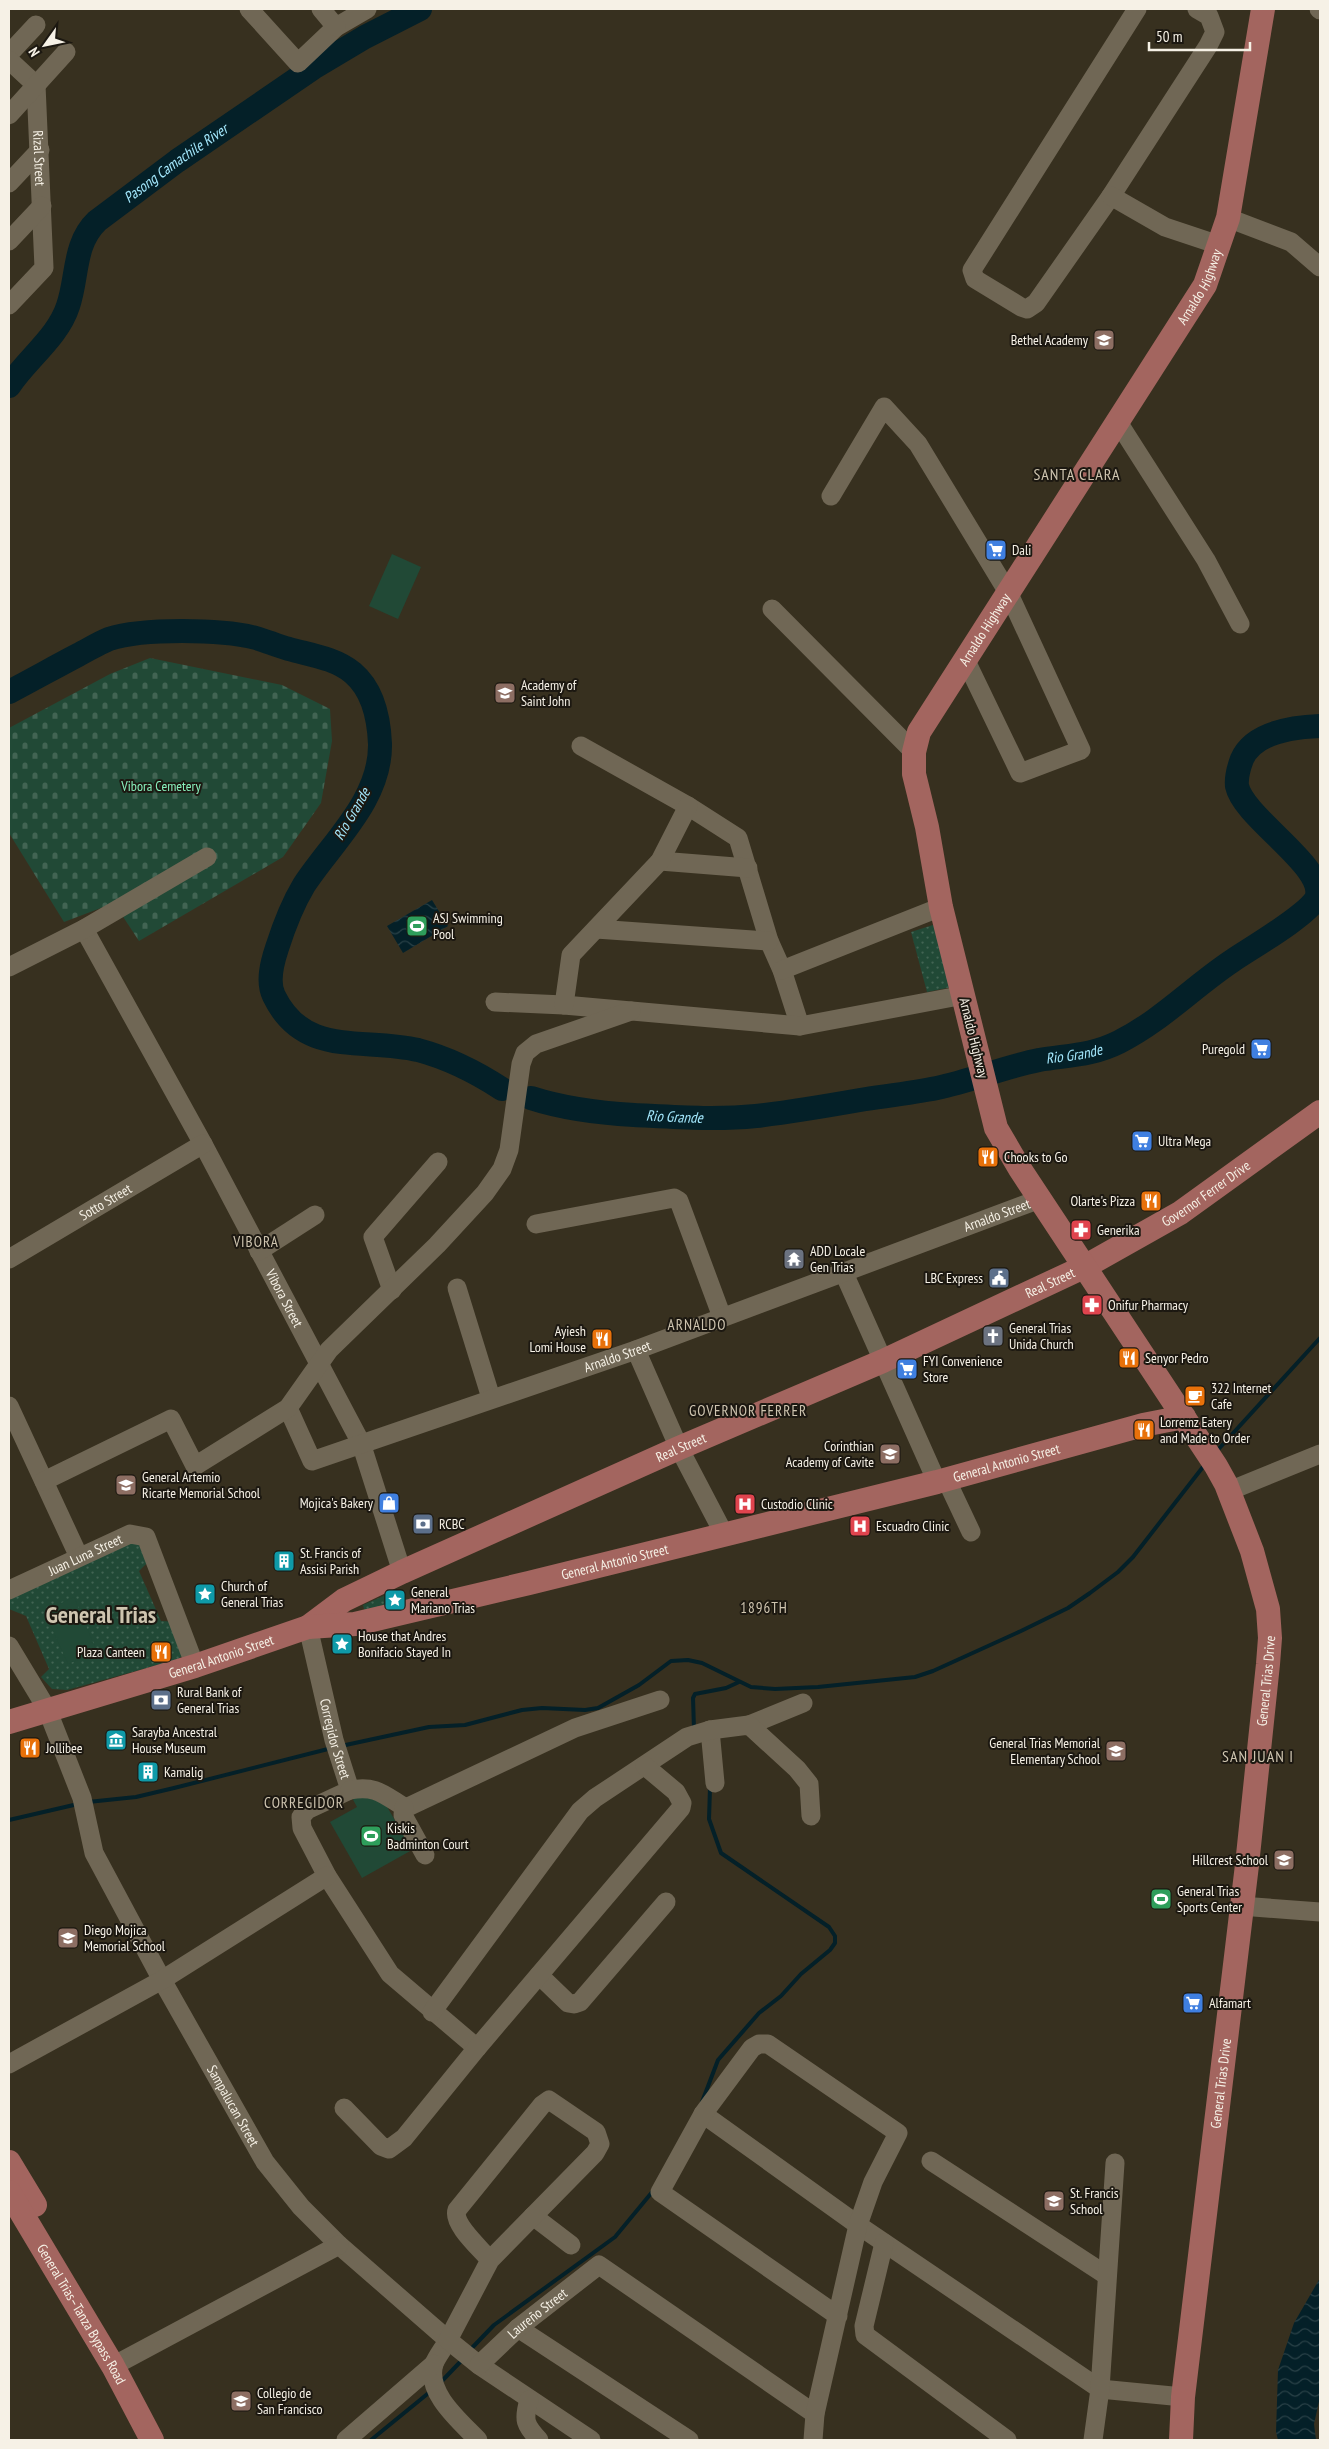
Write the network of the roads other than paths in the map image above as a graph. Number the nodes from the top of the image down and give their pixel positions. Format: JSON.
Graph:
{"nodes":[{"id":1,"x":249,"y":9,"type":"edge"},
{"id":2,"x":321,"y":9,"type":"edge"},
{"id":3,"x":367,"y":9,"type":"edge"},
{"id":4,"x":1137,"y":9,"type":"edge"},
{"id":5,"x":1196,"y":9,"type":"edge"},
{"id":6,"x":1263,"y":9,"type":"edge"},
{"id":7,"x":36,"y":26,"type":"dead end"},
{"id":8,"x":336,"y":27,"type":"junction"},
{"id":9,"x":66,"y":52,"type":"dead end"},
{"id":10,"x":9,"y":54,"type":"edge"},
{"id":11,"x":9,"y":60,"type":"edge"},
{"id":12,"x":36,"y":85,"type":"junction"},
{"id":13,"x":9,"y":115,"type":"edge"},
{"id":14,"x":40,"y":150,"type":"junction"},
{"id":15,"x":9,"y":182,"type":"edge"},
{"id":16,"x":1113,"y":192,"type":"junction"},
{"id":17,"x":42,"y":206,"type":"junction"},
{"id":18,"x":1223,"y":232,"type":"junction"},
{"id":19,"x":9,"y":242,"type":"edge"},
{"id":20,"x":1320,"y":267,"type":"edge"},
{"id":21,"x":9,"y":305,"type":"edge"},
{"id":22,"x":1118,"y":422,"type":"junction"},
{"id":23,"x":831,"y":496,"type":"dead end"},
{"id":24,"x":1009,"y":594,"type":"junction"},
{"id":25,"x":772,"y":609,"type":"dead end"},
{"id":26,"x":1240,"y":624,"type":"dead end"},
{"id":27,"x":965,"y":659,"type":"junction"},
{"id":28,"x":581,"y":746,"type":"dead end"},
{"id":29,"x":914,"y":752,"type":"junction"},
{"id":30,"x":688,"y":806,"type":"junction"},
{"id":31,"x":207,"y":857,"type":"dead end"},
{"id":32,"x":660,"y":861,"type":"junction"},
{"id":33,"x":748,"y":868,"type":"junction"},
{"id":34,"x":941,"y":907,"type":"junction"},
{"id":35,"x":596,"y":928,"type":"junction"},
{"id":36,"x":84,"y":929,"type":"junction"},
{"id":37,"x":770,"y":941,"type":"junction"},
{"id":38,"x":9,"y":967,"type":"edge"},
{"id":39,"x":782,"y":970,"type":"junction"},
{"id":40,"x":964,"y":995,"type":"junction"},
{"id":41,"x":495,"y":1002,"type":"dead end"},
{"id":42,"x":564,"y":1005,"type":"junction"},
{"id":43,"x":630,"y":1011,"type":"junction"},
{"id":44,"x":800,"y":1026,"type":"junction"},
{"id":45,"x":1320,"y":1112,"type":"edge"},
{"id":46,"x":203,"y":1144,"type":"junction"},
{"id":47,"x":438,"y":1162,"type":"dead end"},
{"id":48,"x":1040,"y":1199,"type":"junction"},
{"id":49,"x":315,"y":1215,"type":"dead end"},
{"id":50,"x":536,"y":1224,"type":"dead end"},
{"id":51,"x":260,"y":1251,"type":"junction"},
{"id":52,"x":9,"y":1259,"type":"edge"},
{"id":53,"x":1086,"y":1266,"type":"junction"},
{"id":54,"x":843,"y":1271,"type":"junction"},
{"id":55,"x":457,"y":1288,"type":"dead end"},
{"id":56,"x":392,"y":1290,"type":"junction"},
{"id":57,"x":722,"y":1317,"type":"junction"},
{"id":58,"x":636,"y":1350,"type":"junction"},
{"id":59,"x":883,"y":1361,"type":"junction"},
{"id":60,"x":319,"y":1364,"type":"junction"},
{"id":61,"x":491,"y":1398,"type":"junction"},
{"id":62,"x":9,"y":1406,"type":"edge"},
{"id":63,"x":288,"y":1408,"type":"junction"},
{"id":64,"x":1184,"y":1416,"type":"junction"},
{"id":65,"x":361,"y":1442,"type":"junction"},
{"id":66,"x":679,"y":1448,"type":"junction"},
{"id":67,"x":1316,"y":1456,"type":"edge"},
{"id":68,"x":44,"y":1480,"type":"junction"},
{"id":69,"x":942,"y":1480,"type":"junction"},
{"id":70,"x":1230,"y":1495,"type":"junction"},
{"id":71,"x":971,"y":1532,"type":"dead end"},
{"id":72,"x":724,"y":1534,"type":"junction"},
{"id":73,"x":79,"y":1557,"type":"junction"},
{"id":74,"x":402,"y":1572,"type":"junction"},
{"id":75,"x":9,"y":1590,"type":"edge"},
{"id":76,"x":308,"y":1627,"type":"junction"},
{"id":77,"x":9,"y":1646,"type":"edge"},
{"id":78,"x":195,"y":1666,"type":"junction"},
{"id":79,"x":660,"y":1700,"type":"dead end"},
{"id":80,"x":803,"y":1703,"type":"dead end"},
{"id":81,"x":47,"y":1709,"type":"junction"},
{"id":82,"x":9,"y":1722,"type":"edge"},
{"id":83,"x":749,"y":1725,"type":"junction"},
{"id":84,"x":710,"y":1730,"type":"junction"},
{"id":85,"x":645,"y":1766,"type":"junction"},
{"id":86,"x":715,"y":1783,"type":"dead end"},
{"id":87,"x":350,"y":1790,"type":"junction"},
{"id":88,"x":404,"y":1807,"type":"junction"},
{"id":89,"x":811,"y":1816,"type":"dead end"},
{"id":90,"x":425,"y":1856,"type":"dead end"},
{"id":91,"x":328,"y":1876,"type":"junction"},
{"id":92,"x":666,"y":1902,"type":"dead end"},
{"id":93,"x":1241,"y":1906,"type":"junction"},
{"id":94,"x":1320,"y":1912,"type":"edge"},
{"id":95,"x":539,"y":1975,"type":"junction"},
{"id":96,"x":162,"y":1980,"type":"junction"},
{"id":97,"x":432,"y":2012,"type":"junction"},
{"id":98,"x":477,"y":2048,"type":"junction"},
{"id":99,"x":10,"y":2062,"type":"edge"},
{"id":100,"x":344,"y":2108,"type":"dead end"},
{"id":101,"x":703,"y":2114,"type":"junction"},
{"id":102,"x":931,"y":2161,"type":"dead end"},
{"id":103,"x":9,"y":2162,"type":"edge"},
{"id":104,"x":1115,"y":2164,"type":"dead end"},
{"id":105,"x":9,"y":2192,"type":"edge"},
{"id":106,"x":533,"y":2216,"type":"junction"},
{"id":107,"x":858,"y":2224,"type":"junction"},
{"id":108,"x":884,"y":2243,"type":"junction"},
{"id":109,"x":339,"y":2245,"type":"junction"},
{"id":110,"x":571,"y":2245,"type":"dead end"},
{"id":111,"x":490,"y":2260,"type":"junction"},
{"id":112,"x":1106,"y":2275,"type":"junction"},
{"id":113,"x":838,"y":2316,"type":"junction"},
{"id":114,"x":518,"y":2328,"type":"junction"},
{"id":115,"x":448,"y":2340,"type":"junction"},
{"id":116,"x":120,"y":2362,"type":"junction"},
{"id":117,"x":434,"y":2364,"type":"junction"},
{"id":118,"x":479,"y":2365,"type":"junction"},
{"id":119,"x":1100,"y":2389,"type":"junction"},
{"id":120,"x":1183,"y":2397,"type":"junction"},
{"id":121,"x":530,"y":2400,"type":"junction"},
{"id":122,"x":815,"y":2414,"type":"junction"},
{"id":123,"x":152,"y":2440,"type":"edge"},
{"id":124,"x":346,"y":2440,"type":"edge"},
{"id":125,"x":478,"y":2440,"type":"edge"},
{"id":126,"x":539,"y":2440,"type":"edge"},
{"id":127,"x":591,"y":2440,"type":"edge"},
{"id":128,"x":689,"y":2440,"type":"edge"},
{"id":129,"x":814,"y":2440,"type":"edge"},
{"id":130,"x":1007,"y":2440,"type":"edge"},
{"id":131,"x":1093,"y":2440,"type":"edge"},
{"id":132,"x":1181,"y":2440,"type":"edge"}],
"edges":[{"from":1,"to":8,"type":"street"},
{"from":2,"to":8,"type":"street"},
{"from":3,"to":8,"type":"street"},
{"from":4,"to":16,"type":"street"},
{"from":5,"to":16,"type":"street"},
{"from":6,"to":18,"type":"main road","name":"Arnaldo Highway"},
{"from":7,"to":10,"type":"street"},
{"from":9,"to":12,"type":"street"},
{"from":11,"to":12,"type":"street"},
{"from":12,"to":13,"type":"street"},
{"from":12,"to":14,"type":"street","name":"Rizal Street"},
{"from":14,"to":15,"type":"street"},
{"from":14,"to":17,"type":"street","name":"Rizal Street"},
{"from":16,"to":18,"type":"street"},
{"from":17,"to":19,"type":"street"},
{"from":17,"to":21,"type":"street","name":"Rizal Street"},
{"from":18,"to":20,"type":"street"},
{"from":18,"to":22,"type":"main road","name":"Arnaldo Highway"},
{"from":22,"to":24,"type":"main road","name":"Arnaldo Highway"},
{"from":22,"to":26,"type":"street"},
{"from":23,"to":24,"type":"street"},
{"from":24,"to":27,"type":"main road","name":"Arnaldo Highway"},
{"from":24,"to":27,"type":"street"},
{"from":25,"to":29,"type":"street"},
{"from":27,"to":29,"type":"main road","name":"Arnaldo Highway"},
{"from":28,"to":30,"type":"street"},
{"from":29,"to":34,"type":"main road","name":"Arnaldo Highway"},
{"from":30,"to":32,"type":"street"},
{"from":30,"to":33,"type":"street"},
{"from":31,"to":36,"type":"street"},
{"from":32,"to":33,"type":"street"},
{"from":32,"to":35,"type":"street"},
{"from":33,"to":37,"type":"street"},
{"from":34,"to":39,"type":"street"},
{"from":34,"to":40,"type":"main road","name":"Arnaldo Highway"},
{"from":35,"to":37,"type":"street"},
{"from":35,"to":42,"type":"street"},
{"from":36,"to":38,"type":"street"},
{"from":36,"to":46,"type":"street","name":"Vibora Street"},
{"from":37,"to":39,"type":"street"},
{"from":39,"to":44,"type":"street"},
{"from":40,"to":44,"type":"street"},
{"from":40,"to":48,"type":"main road","name":"Arnaldo Highway"},
{"from":41,"to":42,"type":"street"},
{"from":42,"to":43,"type":"street"},
{"from":43,"to":44,"type":"street"},
{"from":43,"to":56,"type":"street"},
{"from":45,"to":53,"type":"main road","name":"Governor Ferrer Drive"},
{"from":46,"to":51,"type":"street","name":"Vibora Street"},
{"from":46,"to":52,"type":"street","name":"Sotto Street"},
{"from":47,"to":56,"type":"street"},
{"from":48,"to":53,"type":"main road","name":"Arnaldo Highway"},
{"from":48,"to":54,"type":"street","name":"Arnaldo Street"},
{"from":49,"to":51,"type":"street"},
{"from":50,"to":57,"type":"street"},
{"from":51,"to":60,"type":"street","name":"Vibora Street"},
{"from":53,"to":59,"type":"main road","name":"Real Street"},
{"from":53,"to":64,"type":"main road","name":"General Trias Drive"},
{"from":54,"to":57,"type":"street","name":"Arnaldo Street"},
{"from":54,"to":59,"type":"street"},
{"from":55,"to":61,"type":"street"},
{"from":56,"to":60,"type":"street"},
{"from":57,"to":58,"type":"street","name":"Arnaldo Street"},
{"from":58,"to":61,"type":"street","name":"Arnaldo Street"},
{"from":58,"to":66,"type":"street"},
{"from":59,"to":66,"type":"main road","name":"Real Street"},
{"from":59,"to":69,"type":"street"},
{"from":60,"to":63,"type":"street"},
{"from":60,"to":65,"type":"street","name":"Vibora Street"},
{"from":61,"to":65,"type":"street","name":"Arnaldo Street"},
{"from":62,"to":68,"type":"street"},
{"from":63,"to":65,"type":"street","name":"Arnaldo Street"},
{"from":63,"to":68,"type":"street"},
{"from":64,"to":69,"type":"main road","name":"General Antonio Street"},
{"from":64,"to":70,"type":"main road","name":"General Trias Drive"},
{"from":65,"to":74,"type":"street","name":"Vibora Street"},
{"from":66,"to":72,"type":"street"},
{"from":66,"to":74,"type":"main road","name":"Real Street"},
{"from":67,"to":70,"type":"street"},
{"from":68,"to":73,"type":"street"},
{"from":69,"to":71,"type":"street"},
{"from":69,"to":72,"type":"main road","name":"General Antonio Street"},
{"from":70,"to":93,"type":"main road","name":"General Trias Drive"},
{"from":72,"to":76,"type":"main road","name":"General Antonio Street"},
{"from":73,"to":75,"type":"street","name":"Juan Luna Street"},
{"from":73,"to":78,"type":"street","name":"Juan Luna Street"},
{"from":74,"to":76,"type":"main road","name":"Real Street"},
{"from":76,"to":78,"type":"main road","name":"General Antonio Street"},
{"from":76,"to":87,"type":"street","name":"Corregidor Street"},
{"from":77,"to":81,"type":"street","name":"Sampalucan Street"},
{"from":78,"to":81,"type":"main road","name":"General Antonio Street"},
{"from":79,"to":88,"type":"street"},
{"from":80,"to":83,"type":"street"},
{"from":81,"to":82,"type":"main road","name":"General Antonio Street"},
{"from":81,"to":96,"type":"street","name":"Sampalucan Street"},
{"from":83,"to":84,"type":"street"},
{"from":83,"to":89,"type":"street"},
{"from":84,"to":85,"type":"street"},
{"from":84,"to":86,"type":"street"},
{"from":85,"to":95,"type":"street"},
{"from":85,"to":97,"type":"street"},
{"from":87,"to":88,"type":"street"},
{"from":87,"to":91,"type":"street","name":"Corregidor Street"},
{"from":88,"to":90,"type":"street"},
{"from":91,"to":96,"type":"street"},
{"from":91,"to":97,"type":"street"},
{"from":92,"to":95,"type":"street"},
{"from":93,"to":94,"type":"street"},
{"from":93,"to":120,"type":"main road","name":"General Trias Drive"},
{"from":95,"to":98,"type":"street"},
{"from":96,"to":99,"type":"street"},
{"from":96,"to":109,"type":"street","name":"Sampalucan Street"},
{"from":97,"to":98,"type":"street"},
{"from":98,"to":100,"type":"street"},
{"from":101,"to":107,"type":"street"},
{"from":101,"to":107,"type":"street"},
{"from":101,"to":113,"type":"street"},
{"from":102,"to":112,"type":"street"},
{"from":103,"to":116,"type":"main road","name":"General Trias–Tanza Bypass Road"},
{"from":104,"to":112,"type":"street"},
{"from":105,"to":116,"type":"main road","name":"General Trias–Tanza Bypass Road"},
{"from":106,"to":110,"type":"street"},
{"from":106,"to":111,"type":"street"},
{"from":106,"to":111,"type":"street"},
{"from":107,"to":108,"type":"street"},
{"from":107,"to":113,"type":"street"},
{"from":108,"to":119,"type":"street"},
{"from":108,"to":130,"type":"street"},
{"from":109,"to":115,"type":"street","name":"Sampalucan Street"},
{"from":109,"to":116,"type":"street"},
{"from":111,"to":115,"type":"street"},
{"from":112,"to":119,"type":"street"},
{"from":113,"to":122,"type":"street"},
{"from":114,"to":118,"type":"street","name":"Laureño Street"},
{"from":114,"to":122,"type":"street","name":"Laureño Street"},
{"from":114,"to":128,"type":"street"},
{"from":115,"to":117,"type":"street"},
{"from":115,"to":118,"type":"street","name":"Sampalucan Street"},
{"from":116,"to":123,"type":"main road","name":"General Trias–Tanza Bypass Road"},
{"from":117,"to":124,"type":"street"},
{"from":117,"to":125,"type":"street"},
{"from":118,"to":121,"type":"street","name":"Sampalucan Street"},
{"from":119,"to":120,"type":"street"},
{"from":119,"to":131,"type":"street"},
{"from":120,"to":132,"type":"main road","name":"General Trias Drive"},
{"from":121,"to":126,"type":"street"},
{"from":121,"to":127,"type":"street","name":"Sampalucan Street"},
{"from":122,"to":129,"type":"street"}]}
